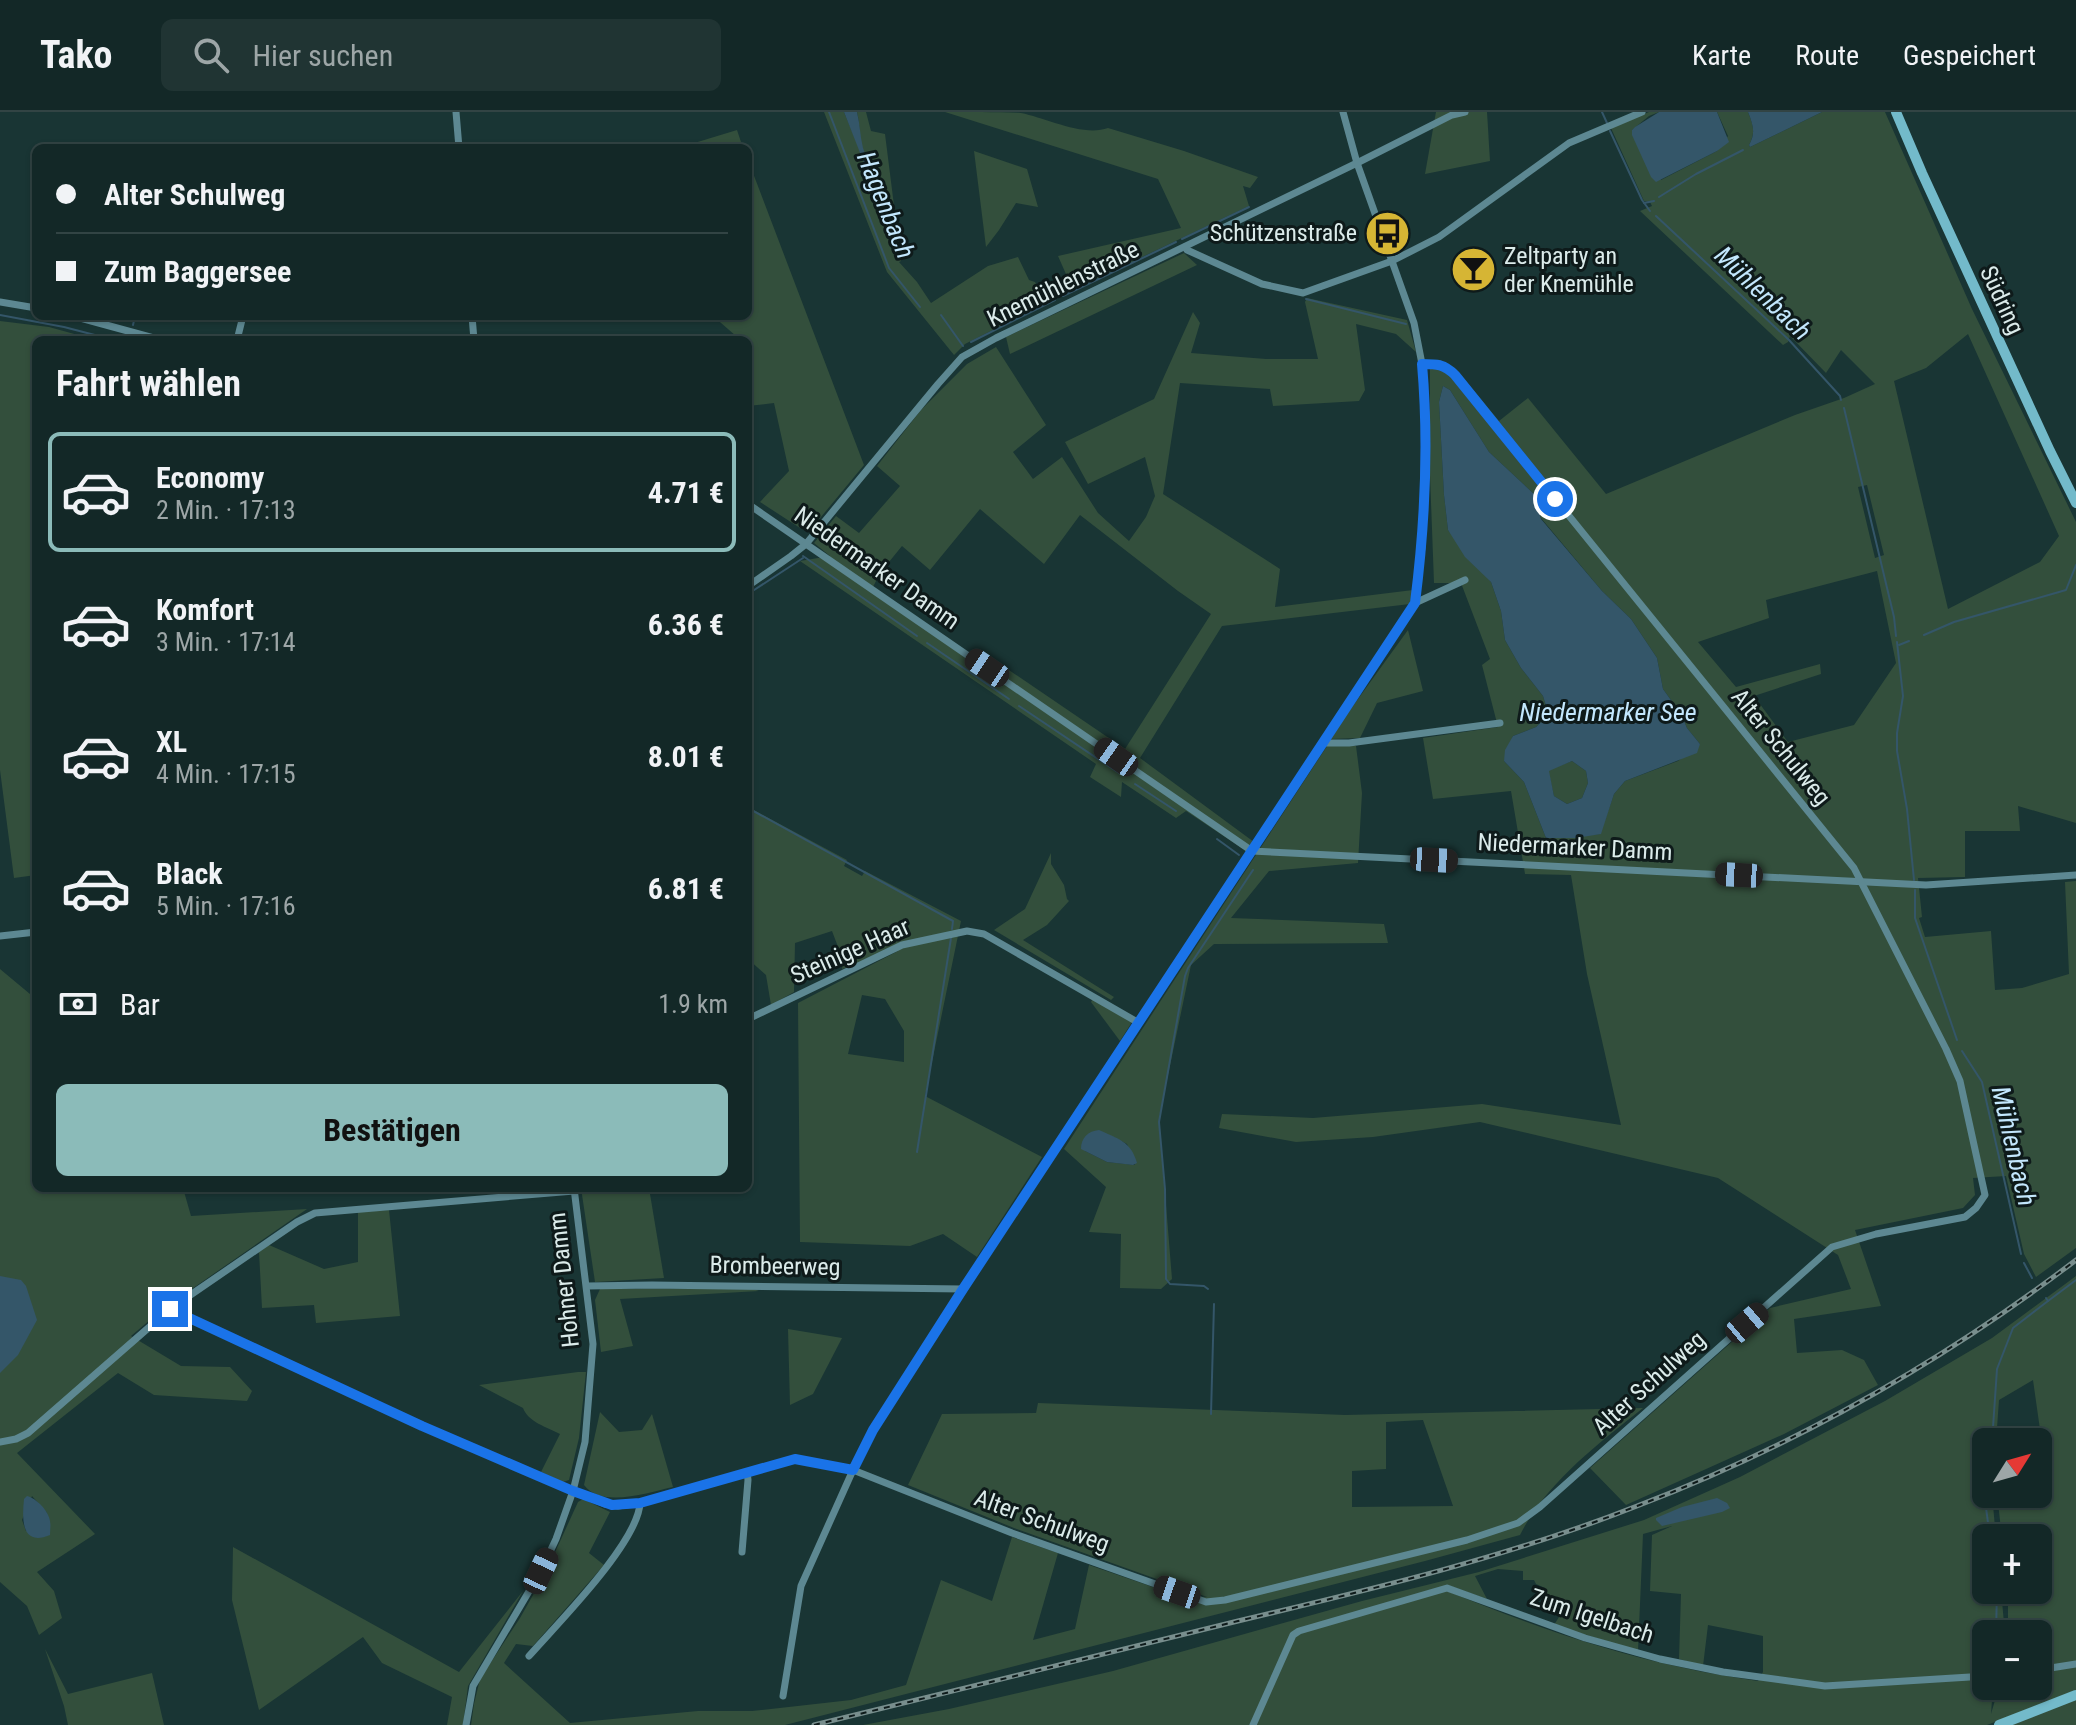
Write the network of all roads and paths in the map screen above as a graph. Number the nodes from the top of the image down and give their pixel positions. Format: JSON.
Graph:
{"nodes":[{"id":1,"x":456,"y":112,"type":"edge"},
{"id":2,"x":1343,"y":112,"type":"edge"},
{"id":3,"x":1465,"y":112,"type":"edge"},
{"id":4,"x":1642,"y":112,"type":"edge"},
{"id":5,"x":1896,"y":112,"type":"edge"},
{"id":6,"x":459,"y":144,"type":"edge"},
{"id":7,"x":1357,"y":163,"type":"junction"},
{"id":8,"x":1185,"y":247,"type":"junction"},
{"id":9,"x":1392,"y":261,"type":"junction"},
{"id":10,"x":0,"y":302,"type":"edge"},
{"id":11,"x":32,"y":307,"type":"edge"},
{"id":12,"x":88,"y":320,"type":"edge"},
{"id":13,"x":146,"y":336,"type":"edge"},
{"id":14,"x":1422,"y":364,"type":"junction"},
{"id":15,"x":2076,"y":503,"type":"edge"},
{"id":16,"x":752,"y":507,"type":"edge"},
{"id":17,"x":806,"y":544,"type":"junction"},
{"id":18,"x":1465,"y":580,"type":"dead end"},
{"id":19,"x":752,"y":583,"type":"edge"},
{"id":20,"x":1415,"y":603,"type":"junction"},
{"id":21,"x":1500,"y":723,"type":"dead end"},
{"id":22,"x":1324,"y":743,"type":"junction"},
{"id":23,"x":1252,"y":851,"type":"junction"},
{"id":24,"x":2076,"y":875,"type":"edge"},
{"id":25,"x":1861,"y":881,"type":"junction"},
{"id":26,"x":32,"y":932,"type":"edge"},
{"id":27,"x":0,"y":936,"type":"edge"},
{"id":28,"x":752,"y":1017,"type":"edge"},
{"id":29,"x":1139,"y":1023,"type":"junction"},
{"id":30,"x":551,"y":1192,"type":"edge"},
{"id":31,"x":574,"y":1192,"type":"edge"},
{"id":32,"x":587,"y":1286,"type":"junction"},
{"id":33,"x":963,"y":1289,"type":"junction"},
{"id":34,"x":170,"y":1309,"type":"junction"},
{"id":35,"x":0,"y":1442,"type":"edge"},
{"id":36,"x":853,"y":1470,"type":"junction"},
{"id":37,"x":747,"y":1472,"type":"junction"},
{"id":38,"x":573,"y":1491,"type":"junction"},
{"id":39,"x":640,"y":1503,"type":"junction"},
{"id":40,"x":742,"y":1552,"type":"dead end"},
{"id":41,"x":529,"y":1656,"type":"dead end"},
{"id":42,"x":2076,"y":1664,"type":"edge"},
{"id":43,"x":2052,"y":1668,"type":"edge"},
{"id":44,"x":1972,"y":1677,"type":"edge"},
{"id":45,"x":2076,"y":1695,"type":"edge"},
{"id":46,"x":783,"y":1696,"type":"dead end"},
{"id":47,"x":466,"y":1725,"type":"edge"},
{"id":48,"x":1253,"y":1725,"type":"edge"},
{"id":49,"x":1999,"y":1725,"type":"edge"}],
"edges":[{"from":1,"to":6,"type":"street"},
{"from":2,"to":7,"type":"street"},
{"from":3,"to":7,"type":"street","name":"Knemühlenstraße"},
{"from":4,"to":9,"type":"street"},
{"from":5,"to":15,"type":"main road","name":"Südring"},
{"from":7,"to":8,"type":"street","name":"Knemühlenstraße"},
{"from":7,"to":9,"type":"street"},
{"from":8,"to":9,"type":"street"},
{"from":8,"to":17,"type":"street","name":"Knemühlenstraße"},
{"from":9,"to":14,"type":"street"},
{"from":10,"to":11,"type":"street"},
{"from":12,"to":13,"type":"street"},
{"from":14,"to":20,"type":"street"},
{"from":14,"to":25,"type":"street","name":"Alter Schulweg"},
{"from":16,"to":17,"type":"street","name":"Niedermarker Damm"},
{"from":17,"to":19,"type":"street","name":"Knemühlenstraße"},
{"from":17,"to":23,"type":"street","name":"Niedermarker Damm"},
{"from":18,"to":20,"type":"street"},
{"from":20,"to":22,"type":"street"},
{"from":21,"to":22,"type":"street"},
{"from":22,"to":23,"type":"street"},
{"from":23,"to":25,"type":"street","name":"Niedermarker Damm"},
{"from":23,"to":29,"type":"street"},
{"from":24,"to":25,"type":"street","name":"Niedermarker Damm"},
{"from":25,"to":36,"type":"street","name":"Alter Schulweg"},
{"from":26,"to":27,"type":"street"},
{"from":28,"to":29,"type":"street","name":"Steinige Haar"},
{"from":29,"to":33,"type":"street"},
{"from":30,"to":34,"type":"street"},
{"from":31,"to":32,"type":"street","name":"Hohner Damm"},
{"from":32,"to":33,"type":"street","name":"Brombeerweg"},
{"from":32,"to":38,"type":"street","name":"Hohner Damm"},
{"from":33,"to":36,"type":"street"},
{"from":34,"to":35,"type":"street"},
{"from":34,"to":38,"type":"street"},
{"from":36,"to":37,"type":"street"},
{"from":36,"to":46,"type":"street"},
{"from":37,"to":39,"type":"street"},
{"from":37,"to":40,"type":"street"},
{"from":38,"to":39,"type":"street"},
{"from":38,"to":47,"type":"street","name":"Hohner Damm"},
{"from":39,"to":41,"type":"street"},
{"from":42,"to":43,"type":"street"},
{"from":44,"to":48,"type":"street","name":"Zum Igelbach"},
{"from":45,"to":49,"type":"main road"}]}
